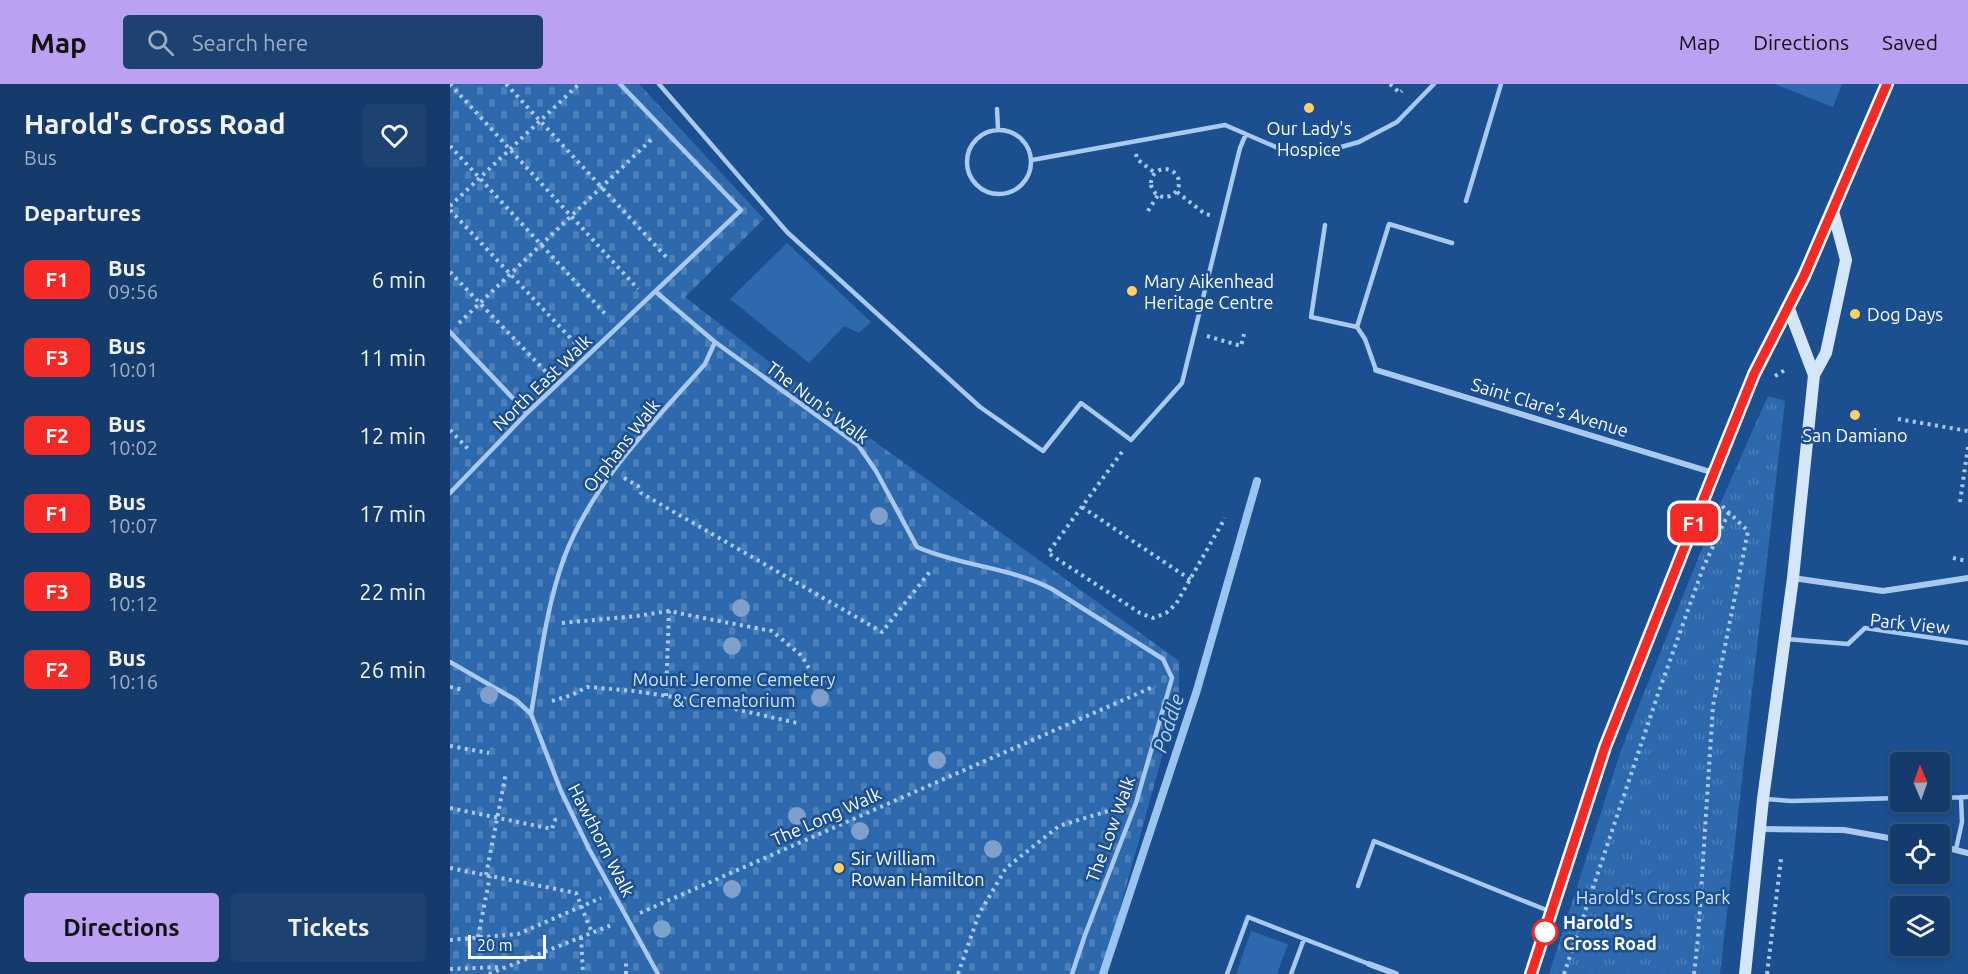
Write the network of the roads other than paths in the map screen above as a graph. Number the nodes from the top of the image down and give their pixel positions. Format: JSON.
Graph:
{"nodes":[{"id":1,"x":620,"y":84,"type":"edge"},
{"id":2,"x":659,"y":84,"type":"edge"},
{"id":3,"x":1434,"y":84,"type":"edge"},
{"id":4,"x":1501,"y":84,"type":"edge"},
{"id":5,"x":1887,"y":84,"type":"edge"},
{"id":6,"x":997,"y":109,"type":"dead end"},
{"id":7,"x":998,"y":129,"type":"junction"},
{"id":8,"x":1246,"y":134,"type":"junction"},
{"id":9,"x":1032,"y":160,"type":"junction"},
{"id":10,"x":1466,"y":201,"type":"dead end"},
{"id":11,"x":1833,"y":211,"type":"junction"},
{"id":12,"x":1325,"y":225,"type":"dead end"},
{"id":13,"x":1452,"y":243,"type":"dead end"},
{"id":14,"x":656,"y":292,"type":"junction"},
{"id":15,"x":1789,"y":309,"type":"junction"},
{"id":16,"x":1357,"y":327,"type":"junction"},
{"id":17,"x":450,"y":332,"type":"edge"},
{"id":18,"x":715,"y":342,"type":"junction"},
{"id":19,"x":1376,"y":369,"type":"joint"},
{"id":20,"x":1814,"y":375,"type":"junction"},
{"id":21,"x":527,"y":413,"type":"junction"},
{"id":22,"x":1714,"y":473,"type":"junction"},
{"id":23,"x":450,"y":493,"type":"edge"},
{"id":24,"x":1793,"y":578,"type":"junction"},
{"id":25,"x":1968,"y":578,"type":"edge"},
{"id":26,"x":1784,"y":639,"type":"junction"},
{"id":27,"x":1968,"y":643,"type":"edge"},
{"id":28,"x":450,"y":662,"type":"edge"},
{"id":29,"x":1172,"y":678,"type":"joint"},
{"id":30,"x":531,"y":714,"type":"junction"},
{"id":31,"x":1961,"y":797,"type":"junction"},
{"id":32,"x":1968,"y":797,"type":"edge"},
{"id":33,"x":1890,"y":798,"type":"edge"},
{"id":34,"x":1950,"y":798,"type":"edge"},
{"id":35,"x":1763,"y":799,"type":"junction"},
{"id":36,"x":1760,"y":829,"type":"junction"},
{"id":37,"x":1890,"y":838,"type":"edge"},
{"id":38,"x":1950,"y":848,"type":"edge"},
{"id":39,"x":1956,"y":849,"type":"junction"},
{"id":40,"x":1968,"y":853,"type":"edge"},
{"id":41,"x":1358,"y":886,"type":"dead end"},
{"id":42,"x":1552,"y":912,"type":"junction"},
{"id":43,"x":1304,"y":939,"type":"junction"},
{"id":44,"x":1369,"y":964,"type":"joint"},
{"id":45,"x":658,"y":974,"type":"edge"},
{"id":46,"x":1072,"y":974,"type":"edge"},
{"id":47,"x":1227,"y":974,"type":"edge"},
{"id":48,"x":1291,"y":974,"type":"edge"},
{"id":49,"x":1396,"y":974,"type":"edge"},
{"id":50,"x":1531,"y":974,"type":"edge"},
{"id":51,"x":1745,"y":974,"type":"edge"}],
"edges":[{"from":1,"to":14,"type":"lane","name":"North East Walk"},
{"from":2,"to":8,"type":"lane"},
{"from":3,"to":8,"type":"lane"},
{"from":4,"to":10,"type":"lane"},
{"from":5,"to":11,"type":"main road"},
{"from":6,"to":7,"type":"lane"},
{"from":7,"to":9,"type":"lane"},
{"from":7,"to":9,"type":"lane"},
{"from":8,"to":9,"type":"lane"},
{"from":11,"to":15,"type":"main road"},
{"from":11,"to":20,"type":"main road"},
{"from":12,"to":16,"type":"lane"},
{"from":13,"to":16,"type":"lane"},
{"from":14,"to":18,"type":"lane","name":"The Nun's Walk"},
{"from":14,"to":21,"type":"lane","name":"North East Walk"},
{"from":15,"to":20,"type":"main road"},
{"from":15,"to":22,"type":"main road"},
{"from":16,"to":19,"type":"lane"},
{"from":17,"to":21,"type":"lane"},
{"from":18,"to":29,"type":"lane","name":"The Nun's Walk"},
{"from":18,"to":30,"type":"lane","name":"Orphans Walk"},
{"from":19,"to":22,"type":"street","name":"Saint Clare's Avenue"},
{"from":20,"to":24,"type":"main road"},
{"from":21,"to":23,"type":"lane","name":"North East Walk"},
{"from":22,"to":42,"type":"main road"},
{"from":24,"to":25,"type":"street"},
{"from":24,"to":26,"type":"main road"},
{"from":26,"to":27,"type":"lane","name":"Park View"},
{"from":26,"to":35,"type":"main road"},
{"from":28,"to":30,"type":"lane"},
{"from":29,"to":46,"type":"lane","name":"The Low Walk"},
{"from":30,"to":45,"type":"lane","name":"Hawthorn Walk"},
{"from":31,"to":32,"type":"lane"},
{"from":31,"to":34,"type":"lane"},
{"from":31,"to":39,"type":"lane"},
{"from":33,"to":35,"type":"lane"},
{"from":35,"to":36,"type":"main road"},
{"from":36,"to":37,"type":"street"},
{"from":36,"to":51,"type":"main road"},
{"from":38,"to":39,"type":"street"},
{"from":39,"to":40,"type":"street"},
{"from":41,"to":42,"type":"lane"},
{"from":42,"to":50,"type":"main road"},
{"from":43,"to":44,"type":"lane"},
{"from":43,"to":47,"type":"lane"},
{"from":43,"to":48,"type":"lane"},
{"from":44,"to":49,"type":"street"}]}
